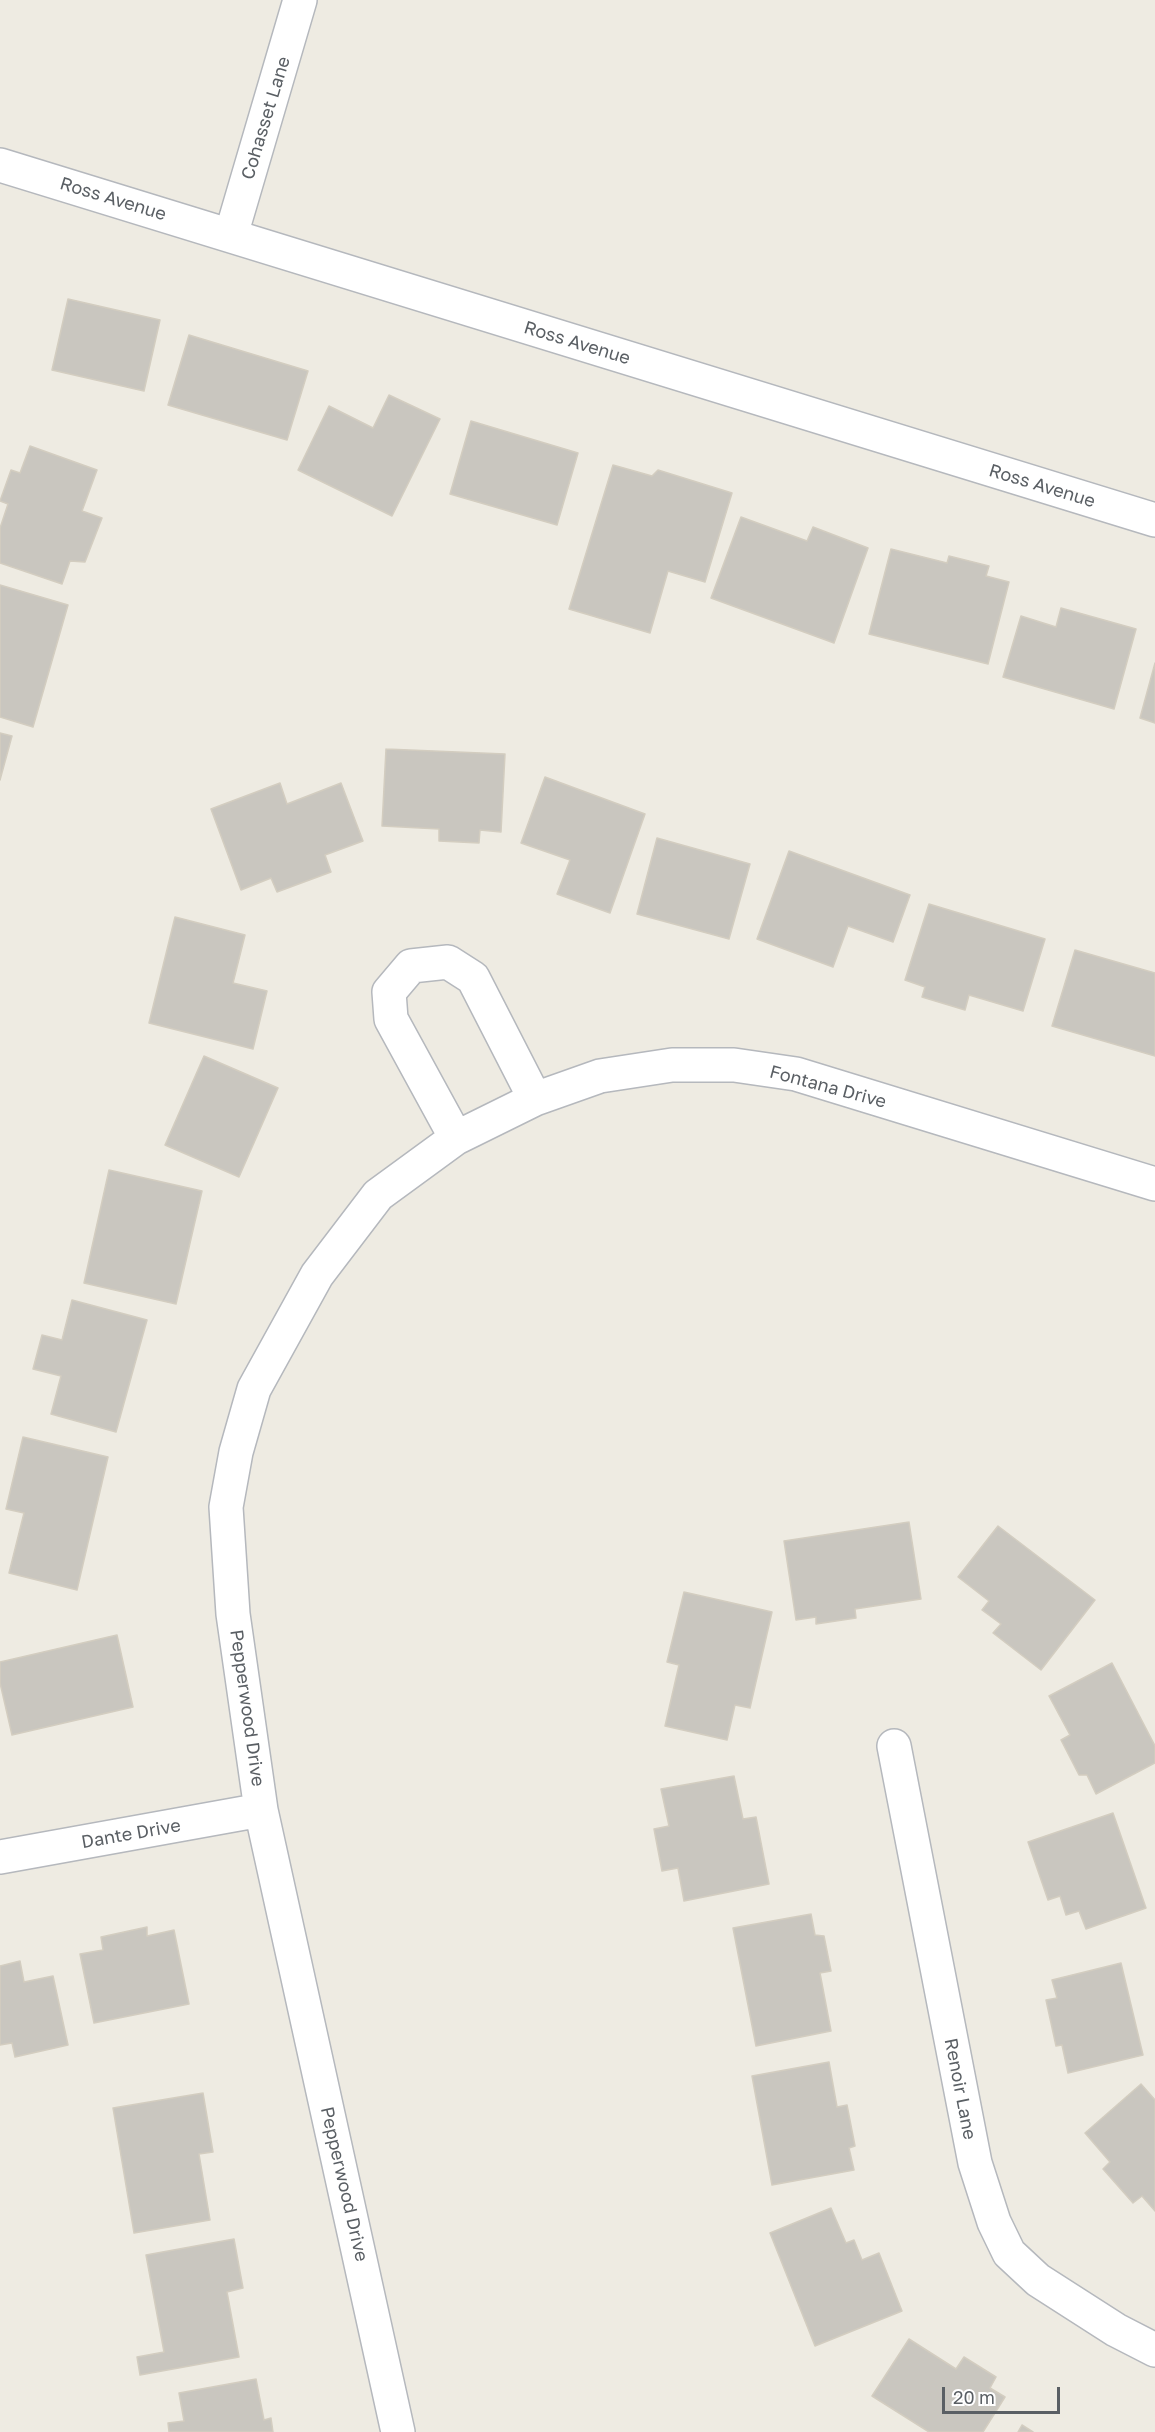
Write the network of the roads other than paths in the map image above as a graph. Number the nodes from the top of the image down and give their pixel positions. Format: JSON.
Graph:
{"nodes":[{"id":1,"x":300,"y":0,"type":"edge"},
{"id":2,"x":0,"y":165,"type":"edge"},
{"id":3,"x":231,"y":235,"type":"junction"},
{"id":4,"x":1155,"y":520,"type":"edge"},
{"id":5,"x":535,"y":1100,"type":"junction"},
{"id":6,"x":456,"y":1138,"type":"junction"},
{"id":7,"x":1155,"y":1184,"type":"edge"},
{"id":8,"x":894,"y":1746,"type":"dead end"},
{"id":9,"x":261,"y":1810,"type":"junction"},
{"id":10,"x":0,"y":1857,"type":"edge"},
{"id":11,"x":1155,"y":2350,"type":"edge"},
{"id":12,"x":398,"y":2432,"type":"edge"}],
"edges":[{"from":1,"to":3,"type":"street","name":"Cohasset Lane"},
{"from":2,"to":3,"type":"street","name":"Ross Avenue"},
{"from":3,"to":4,"type":"street","name":"Ross Avenue"},
{"from":5,"to":6,"type":"street","name":"Pepperwood Drive"},
{"from":5,"to":6,"type":"street"},
{"from":5,"to":7,"type":"street","name":"Fontana Drive"},
{"from":6,"to":9,"type":"street","name":"Pepperwood Drive"},
{"from":8,"to":11,"type":"street","name":"Renoir Lane"},
{"from":9,"to":10,"type":"street","name":"Dante Drive"},
{"from":9,"to":12,"type":"street","name":"Pepperwood Drive"}]}
